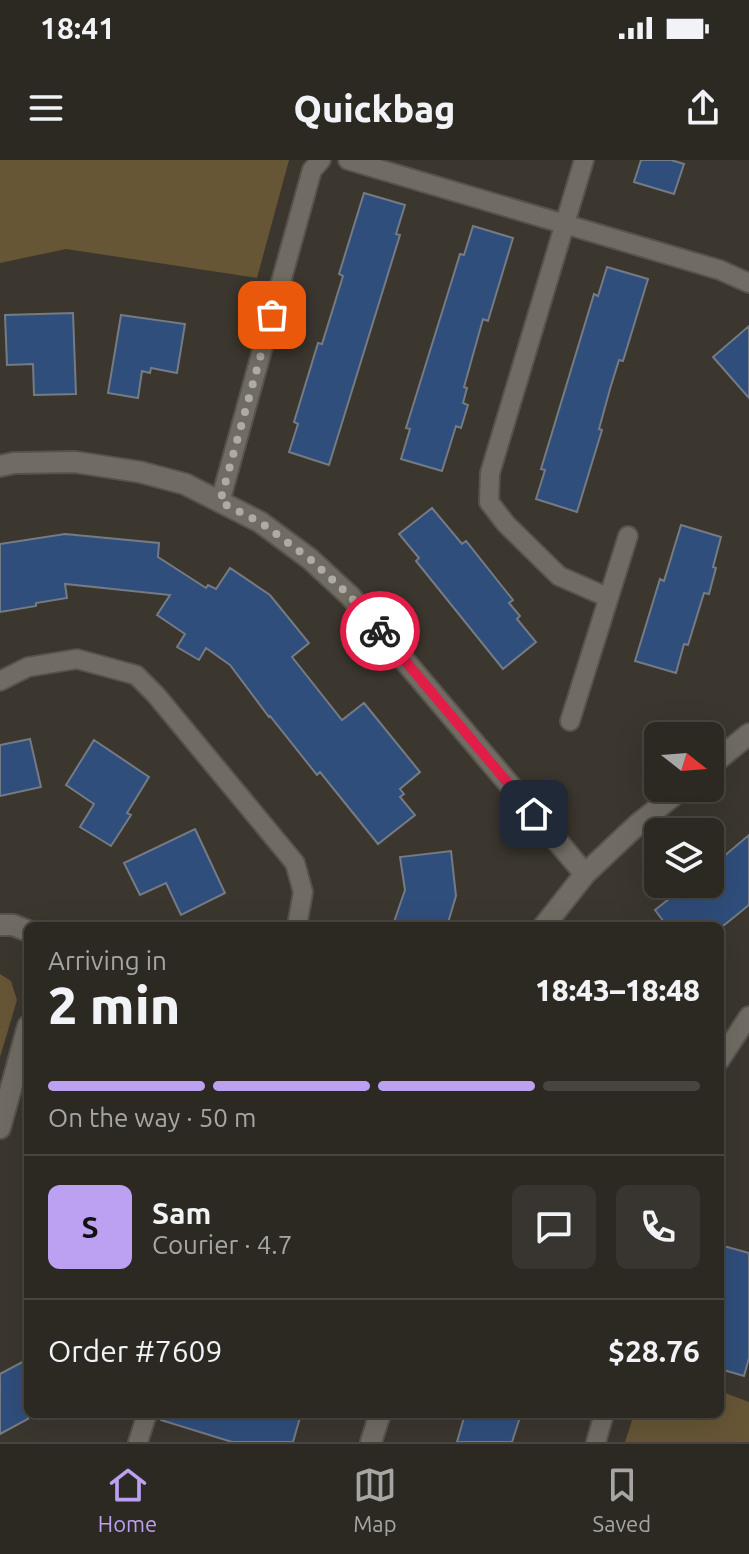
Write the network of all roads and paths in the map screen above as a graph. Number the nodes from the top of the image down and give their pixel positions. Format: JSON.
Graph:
{"nodes":[{"id":1,"x":321,"y":160,"type":"edge"},
{"id":2,"x":348,"y":160,"type":"edge"},
{"id":3,"x":584,"y":160,"type":"edge"},
{"id":4,"x":565,"y":225,"type":"junction"},
{"id":5,"x":749,"y":283,"type":"edge"},
{"id":6,"x":0,"y":466,"type":"edge"},
{"id":7,"x":220,"y":502,"type":"junction"},
{"id":8,"x":628,"y":536,"type":"dead end"},
{"id":9,"x":607,"y":597,"type":"junction"},
{"id":10,"x":0,"y":681,"type":"edge"},
{"id":11,"x":570,"y":721,"type":"dead end"},
{"id":12,"x":747,"y":740,"type":"edge"},
{"id":13,"x":724,"y":756,"type":"edge"},
{"id":14,"x":666,"y":802,"type":"edge"},
{"id":15,"x":585,"y":874,"type":"junction"},
{"id":16,"x":298,"y":922,"type":"edge"},
{"id":17,"x":547,"y":922,"type":"edge"},
{"id":18,"x":0,"y":925,"type":"edge"},
{"id":19,"x":24,"y":929,"type":"edge"},
{"id":20,"x":749,"y":1016,"type":"edge"},
{"id":21,"x":24,"y":1041,"type":"edge"},
{"id":22,"x":724,"y":1054,"type":"edge"},
{"id":23,"x":0,"y":1128,"type":"edge"},
{"id":24,"x":146,"y":1418,"type":"edge"},
{"id":25,"x":379,"y":1418,"type":"edge"},
{"id":26,"x":603,"y":1418,"type":"edge"},
{"id":27,"x":138,"y":1442,"type":"edge"},
{"id":28,"x":371,"y":1442,"type":"edge"},
{"id":29,"x":596,"y":1442,"type":"edge"}],
"edges":[{"from":1,"to":7,"type":"lane"},
{"from":2,"to":4,"type":"lane"},
{"from":3,"to":4,"type":"lane"},
{"from":4,"to":5,"type":"lane"},
{"from":4,"to":9,"type":"lane"},
{"from":6,"to":7,"type":"street"},
{"from":7,"to":15,"type":"street"},
{"from":8,"to":9,"type":"lane"},
{"from":9,"to":11,"type":"lane"},
{"from":10,"to":16,"type":"lane"},
{"from":12,"to":13,"type":"street"},
{"from":14,"to":15,"type":"street"},
{"from":15,"to":17,"type":"street"},
{"from":18,"to":19,"type":"street"},
{"from":20,"to":22,"type":"lane"},
{"from":21,"to":23,"type":"street"},
{"from":24,"to":27,"type":"lane"},
{"from":25,"to":28,"type":"street"},
{"from":26,"to":29,"type":"lane"}]}
